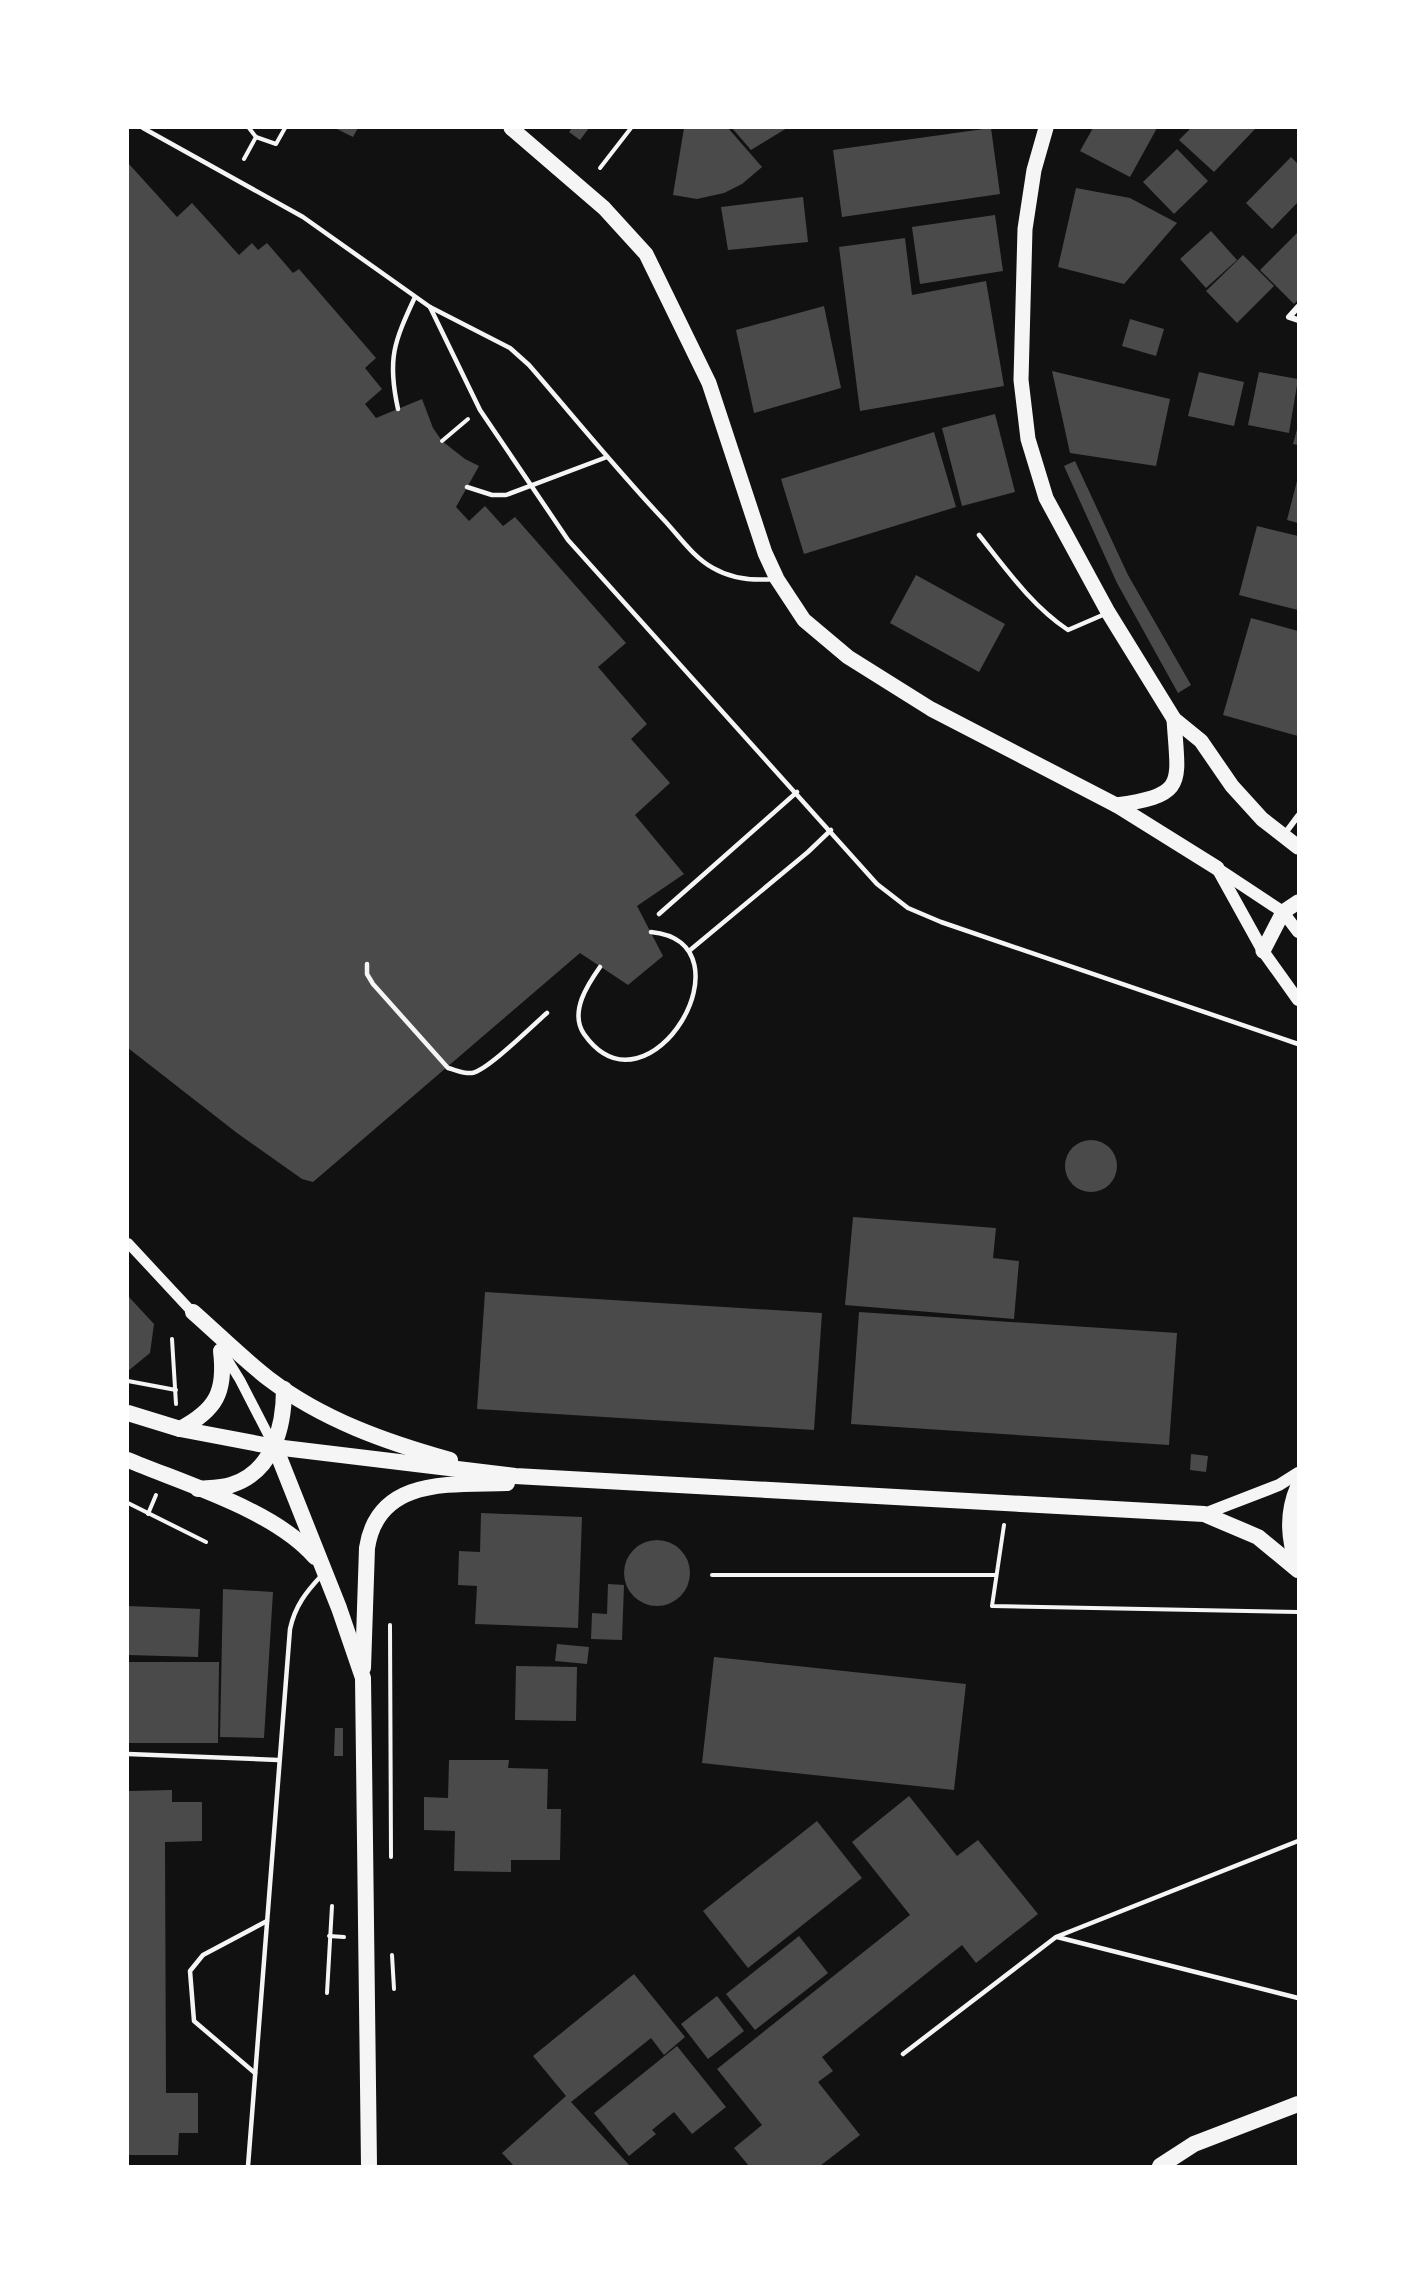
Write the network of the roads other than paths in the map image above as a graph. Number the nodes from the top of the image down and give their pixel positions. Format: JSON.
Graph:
{"nodes":[{"id":1,"x":143,"y":128,"type":"edge"},
{"id":2,"x":511,"y":128,"type":"edge"},
{"id":3,"x":1046,"y":128,"type":"edge"},
{"id":4,"x":415,"y":297,"type":"junction"},
{"id":5,"x":429,"y":307,"type":"junction"},
{"id":6,"x":1299,"y":308,"type":"edge"},
{"id":7,"x":1299,"y":320,"type":"edge"},
{"id":8,"x":398,"y":409,"type":"dead end"},
{"id":9,"x":607,"y":457,"type":"junction"},
{"id":10,"x":467,"y":487,"type":"dead end"},
{"id":11,"x":530,"y":487,"type":"junction"},
{"id":12,"x":979,"y":535,"type":"dead end"},
{"id":13,"x":777,"y":579,"type":"junction"},
{"id":14,"x":1108,"y":612,"type":"junction"},
{"id":15,"x":1174,"y":719,"type":"junction"},
{"id":16,"x":796,"y":792,"type":"junction"},
{"id":17,"x":1116,"y":805,"type":"junction"},
{"id":18,"x":1299,"y":816,"type":"edge"},
{"id":19,"x":831,"y":830,"type":"junction"},
{"id":20,"x":1283,"y":836,"type":"junction"},
{"id":21,"x":1299,"y":847,"type":"edge"},
{"id":22,"x":1217,"y":868,"type":"junction"},
{"id":23,"x":1299,"y":902,"type":"edge"},
{"id":24,"x":1283,"y":912,"type":"junction"},
{"id":25,"x":659,"y":914,"type":"dead end"},
{"id":26,"x":651,"y":932,"type":"dead end"},
{"id":27,"x":1299,"y":932,"type":"edge"},
{"id":28,"x":689,"y":951,"type":"junction"},
{"id":29,"x":1263,"y":951,"type":"junction"},
{"id":30,"x":367,"y":964,"type":"dead end"},
{"id":31,"x":600,"y":967,"type":"dead end"},
{"id":32,"x":1299,"y":1000,"type":"edge"},
{"id":33,"x":547,"y":1013,"type":"dead end"},
{"id":34,"x":1299,"y":1044,"type":"edge"},
{"id":35,"x":128,"y":1243,"type":"edge"},
{"id":36,"x":193,"y":1312,"type":"junction"},
{"id":37,"x":221,"y":1351,"type":"junction"},
{"id":38,"x":284,"y":1389,"type":"junction"},
{"id":39,"x":128,"y":1413,"type":"edge"},
{"id":40,"x":180,"y":1429,"type":"junction"},
{"id":41,"x":275,"y":1447,"type":"junction"},
{"id":42,"x":128,"y":1460,"type":"edge"},
{"id":43,"x":1299,"y":1473,"type":"edge"},
{"id":44,"x":515,"y":1476,"type":"junction"},
{"id":45,"x":585,"y":1481,"type":"junction"},
{"id":46,"x":1299,"y":1487,"type":"edge"},
{"id":47,"x":197,"y":1489,"type":"junction"},
{"id":48,"x":1204,"y":1514,"type":"junction"},
{"id":49,"x":323,"y":1568,"type":"junction"},
{"id":50,"x":1299,"y":1569,"type":"edge"},
{"id":51,"x":363,"y":1678,"type":"junction"},
{"id":52,"x":128,"y":1754,"type":"edge"},
{"id":53,"x":278,"y":1760,"type":"junction"},
{"id":54,"x":1299,"y":1841,"type":"edge"},
{"id":55,"x":267,"y":1921,"type":"junction"},
{"id":56,"x":1056,"y":1937,"type":"junction"},
{"id":57,"x":1299,"y":1998,"type":"edge"},
{"id":58,"x":903,"y":2054,"type":"dead end"},
{"id":59,"x":255,"y":2073,"type":"junction"},
{"id":60,"x":1299,"y":2104,"type":"edge"},
{"id":61,"x":248,"y":2166,"type":"edge"},
{"id":62,"x":369,"y":2166,"type":"edge"},
{"id":63,"x":1160,"y":2166,"type":"edge"}],
"edges":[{"from":1,"to":4,"type":"lane"},
{"from":2,"to":13,"type":"main road"},
{"from":3,"to":14,"type":"main road"},
{"from":4,"to":5,"type":"lane"},
{"from":4,"to":8,"type":"lane"},
{"from":5,"to":9,"type":"lane"},
{"from":5,"to":11,"type":"lane"},
{"from":6,"to":7,"type":"street"},
{"from":9,"to":11,"type":"lane"},
{"from":9,"to":13,"type":"lane"},
{"from":10,"to":11,"type":"lane"},
{"from":11,"to":16,"type":"lane"},
{"from":12,"to":14,"type":"lane"},
{"from":13,"to":17,"type":"main road"},
{"from":14,"to":15,"type":"main road"},
{"from":15,"to":17,"type":"main road"},
{"from":15,"to":20,"type":"main road"},
{"from":16,"to":19,"type":"lane"},
{"from":16,"to":25,"type":"lane"},
{"from":17,"to":22,"type":"main road"},
{"from":18,"to":20,"type":"street"},
{"from":19,"to":28,"type":"lane"},
{"from":19,"to":34,"type":"lane"},
{"from":20,"to":21,"type":"main road"},
{"from":22,"to":24,"type":"main road"},
{"from":22,"to":29,"type":"main road"},
{"from":23,"to":24,"type":"main road"},
{"from":24,"to":27,"type":"main road"},
{"from":24,"to":29,"type":"main road"},
{"from":26,"to":28,"type":"lane"},
{"from":28,"to":31,"type":"lane"},
{"from":29,"to":32,"type":"main road"},
{"from":30,"to":33,"type":"lane"},
{"from":35,"to":36,"type":"street"},
{"from":36,"to":37,"type":"street"},
{"from":36,"to":38,"type":"highway"},
{"from":37,"to":40,"type":"highway"},
{"from":37,"to":41,"type":"street"},
{"from":38,"to":41,"type":"highway"},
{"from":38,"to":44,"type":"highway"},
{"from":39,"to":40,"type":"highway"},
{"from":40,"to":41,"type":"highway"},
{"from":41,"to":44,"type":"highway"},
{"from":41,"to":47,"type":"highway"},
{"from":41,"to":49,"type":"highway"},
{"from":42,"to":47,"type":"highway"},
{"from":43,"to":48,"type":"main road"},
{"from":44,"to":45,"type":"highway"},
{"from":45,"to":48,"type":"highway"},
{"from":45,"to":51,"type":"highway"},
{"from":46,"to":50,"type":"highway"},
{"from":47,"to":49,"type":"highway"},
{"from":48,"to":50,"type":"highway"},
{"from":49,"to":51,"type":"highway"},
{"from":49,"to":53,"type":"lane"},
{"from":51,"to":62,"type":"highway"},
{"from":52,"to":53,"type":"lane"},
{"from":53,"to":55,"type":"lane"},
{"from":54,"to":56,"type":"lane"},
{"from":55,"to":59,"type":"lane"},
{"from":55,"to":59,"type":"lane"},
{"from":56,"to":57,"type":"lane"},
{"from":56,"to":58,"type":"lane"},
{"from":59,"to":61,"type":"lane"},
{"from":60,"to":63,"type":"highway"}]}
